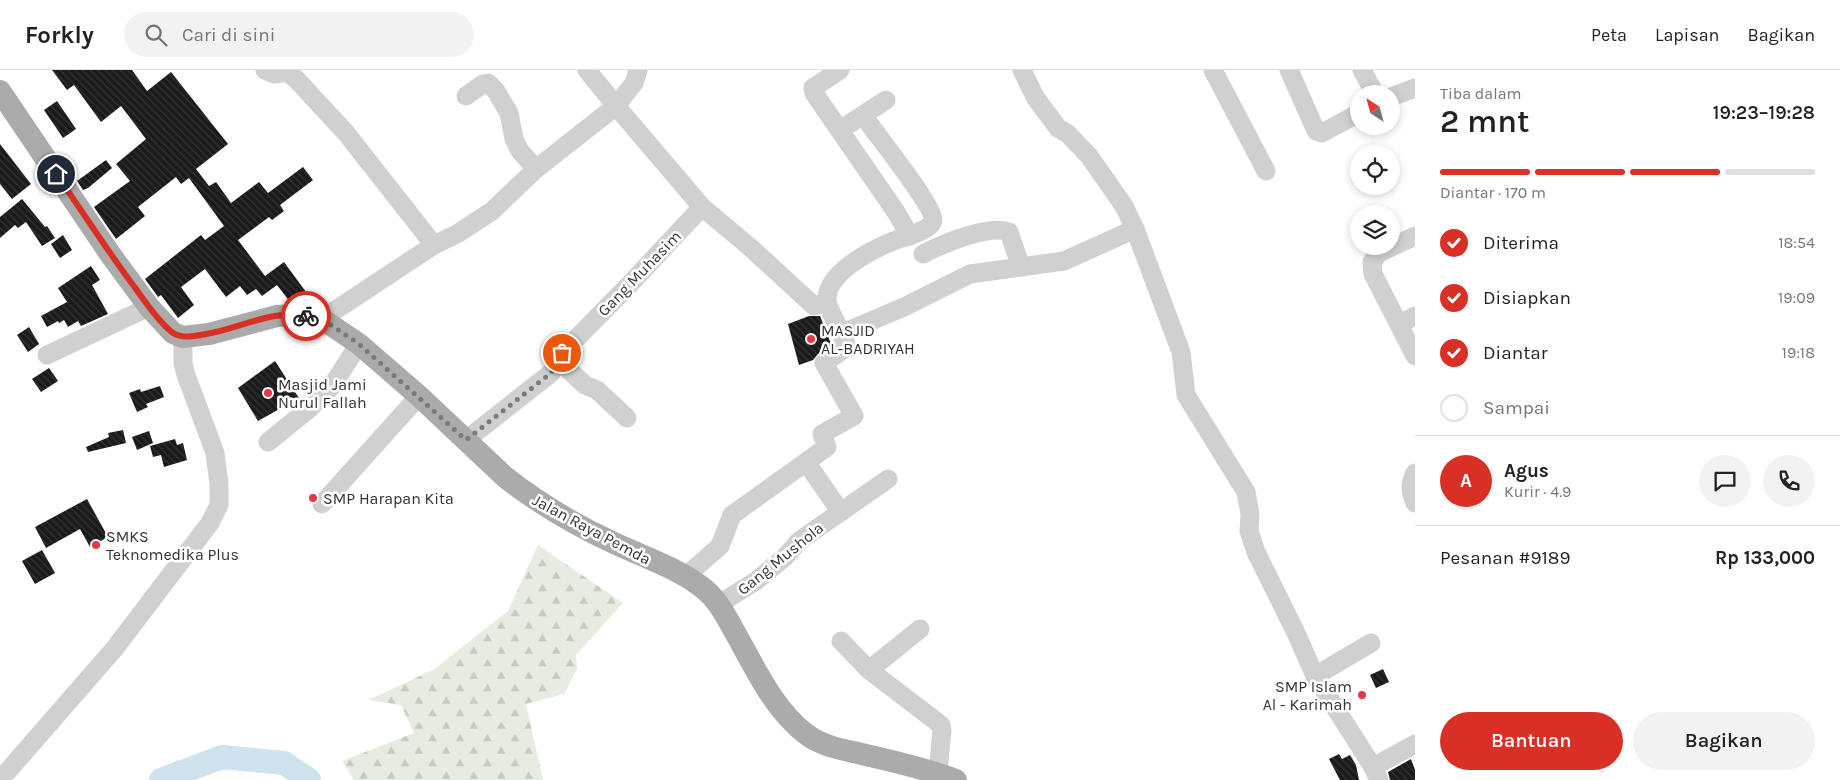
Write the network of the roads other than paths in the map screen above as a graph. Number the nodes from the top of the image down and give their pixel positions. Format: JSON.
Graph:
{"nodes":[{"id":1,"x":266,"y":70,"type":"edge"},
{"id":2,"x":587,"y":70,"type":"edge"},
{"id":3,"x":638,"y":70,"type":"edge"},
{"id":4,"x":840,"y":70,"type":"edge"},
{"id":5,"x":1022,"y":70,"type":"edge"},
{"id":6,"x":1213,"y":70,"type":"edge"},
{"id":7,"x":1289,"y":70,"type":"edge"},
{"id":8,"x":1362,"y":70,"type":"edge"},
{"id":9,"x":288,"y":71,"type":"edge"},
{"id":10,"x":1370,"y":85,"type":"edge"},
{"id":11,"x":1415,"y":88,"type":"edge"},
{"id":12,"x":0,"y":91,"type":"edge"},
{"id":13,"x":1400,"y":94,"type":"edge"},
{"id":14,"x":466,"y":96,"type":"dead end"},
{"id":15,"x":886,"y":100,"type":"dead end"},
{"id":16,"x":616,"y":106,"type":"junction"},
{"id":17,"x":865,"y":118,"type":"dead end"},
{"id":18,"x":1350,"y":118,"type":"edge"},
{"id":19,"x":840,"y":130,"type":"junction"},
{"id":20,"x":536,"y":169,"type":"junction"},
{"id":21,"x":1266,"y":171,"type":"dead end"},
{"id":22,"x":702,"y":207,"type":"junction"},
{"id":23,"x":1135,"y":229,"type":"junction"},
{"id":24,"x":910,"y":236,"type":"junction"},
{"id":25,"x":1415,"y":236,"type":"edge"},
{"id":26,"x":434,"y":245,"type":"junction"},
{"id":27,"x":923,"y":254,"type":"dead end"},
{"id":28,"x":1020,"y":267,"type":"junction"},
{"id":29,"x":827,"y":302,"type":"junction"},
{"id":30,"x":149,"y":307,"type":"junction"},
{"id":31,"x":322,"y":319,"type":"junction"},
{"id":32,"x":1407,"y":320,"type":"edge"},
{"id":33,"x":841,"y":333,"type":"junction"},
{"id":34,"x":183,"y":337,"type":"junction"},
{"id":35,"x":359,"y":344,"type":"junction"},
{"id":36,"x":47,"y":355,"type":"dead end"},
{"id":37,"x":1415,"y":356,"type":"edge"},
{"id":38,"x":559,"y":361,"type":"junction"},
{"id":39,"x":419,"y":396,"type":"junction"},
{"id":40,"x":627,"y":418,"type":"dead end"},
{"id":41,"x":466,"y":440,"type":"junction"},
{"id":42,"x":268,"y":442,"type":"dead end"},
{"id":43,"x":806,"y":462,"type":"junction"},
{"id":44,"x":1415,"y":473,"type":"edge"},
{"id":45,"x":888,"y":479,"type":"dead end"},
{"id":46,"x":1415,"y":503,"type":"edge"},
{"id":47,"x":322,"y":504,"type":"dead end"},
{"id":48,"x":840,"y":510,"type":"junction"},
{"id":49,"x":687,"y":569,"type":"junction"},
{"id":50,"x":719,"y":604,"type":"junction"},
{"id":51,"x":920,"y":629,"type":"dead end"},
{"id":52,"x":841,"y":641,"type":"dead end"},
{"id":53,"x":1371,"y":643,"type":"dead end"},
{"id":54,"x":869,"y":670,"type":"junction"},
{"id":55,"x":1314,"y":676,"type":"junction"},
{"id":56,"x":1415,"y":744,"type":"edge"},
{"id":57,"x":1376,"y":774,"type":"edge"},
{"id":58,"x":1,"y":776,"type":"edge"},
{"id":59,"x":947,"y":777,"type":"edge"}],
"edges":[{"from":1,"to":9,"type":"street"},
{"from":2,"to":16,"type":"street"},
{"from":3,"to":16,"type":"street"},
{"from":4,"to":19,"type":"street"},
{"from":5,"to":23,"type":"street"},
{"from":6,"to":21,"type":"street"},
{"from":7,"to":18,"type":"street"},
{"from":8,"to":10,"type":"street"},
{"from":9,"to":26,"type":"street"},
{"from":11,"to":13,"type":"street"},
{"from":12,"to":30,"type":"main road"},
{"from":14,"to":20,"type":"street"},
{"from":15,"to":19,"type":"street"},
{"from":16,"to":20,"type":"street"},
{"from":16,"to":22,"type":"street"},
{"from":17,"to":24,"type":"street"},
{"from":19,"to":24,"type":"street"},
{"from":20,"to":26,"type":"street"},
{"from":22,"to":29,"type":"street"},
{"from":22,"to":38,"type":"street","name":"Gang Muhasim"},
{"from":23,"to":28,"type":"street"},
{"from":23,"to":55,"type":"street"},
{"from":24,"to":29,"type":"street"},
{"from":25,"to":32,"type":"street"},
{"from":26,"to":31,"type":"street"},
{"from":27,"to":28,"type":"street"},
{"from":28,"to":33,"type":"street"},
{"from":29,"to":33,"type":"street"},
{"from":30,"to":34,"type":"main road"},
{"from":30,"to":36,"type":"street"},
{"from":31,"to":34,"type":"main road","name":"Jalan Raya Pemda"},
{"from":31,"to":35,"type":"main road","name":"Jalan Raya Pemda"},
{"from":32,"to":37,"type":"street"},
{"from":33,"to":43,"type":"street"},
{"from":34,"to":58,"type":"street"},
{"from":35,"to":39,"type":"main road","name":"Jalan Raya Pemda"},
{"from":35,"to":42,"type":"street"},
{"from":38,"to":40,"type":"street"},
{"from":38,"to":41,"type":"street","name":"Gang Muhasim"},
{"from":39,"to":41,"type":"main road","name":"Jalan Raya Pemda"},
{"from":39,"to":47,"type":"street"},
{"from":41,"to":49,"type":"main road","name":"Jalan Raya Pemda"},
{"from":43,"to":48,"type":"street","name":"Gang Mushola"},
{"from":43,"to":49,"type":"street"},
{"from":44,"to":46,"type":"street"},
{"from":45,"to":48,"type":"street","name":"Gang Mushola"},
{"from":48,"to":50,"type":"street","name":"Gang Mushola"},
{"from":49,"to":50,"type":"main road","name":"Jalan Raya Pemda"},
{"from":50,"to":59,"type":"main road","name":"Jalan Raya Pemda"},
{"from":51,"to":54,"type":"street"},
{"from":52,"to":54,"type":"street"},
{"from":53,"to":55,"type":"street"},
{"from":54,"to":59,"type":"street"},
{"from":55,"to":57,"type":"street"},
{"from":56,"to":57,"type":"street"}]}
